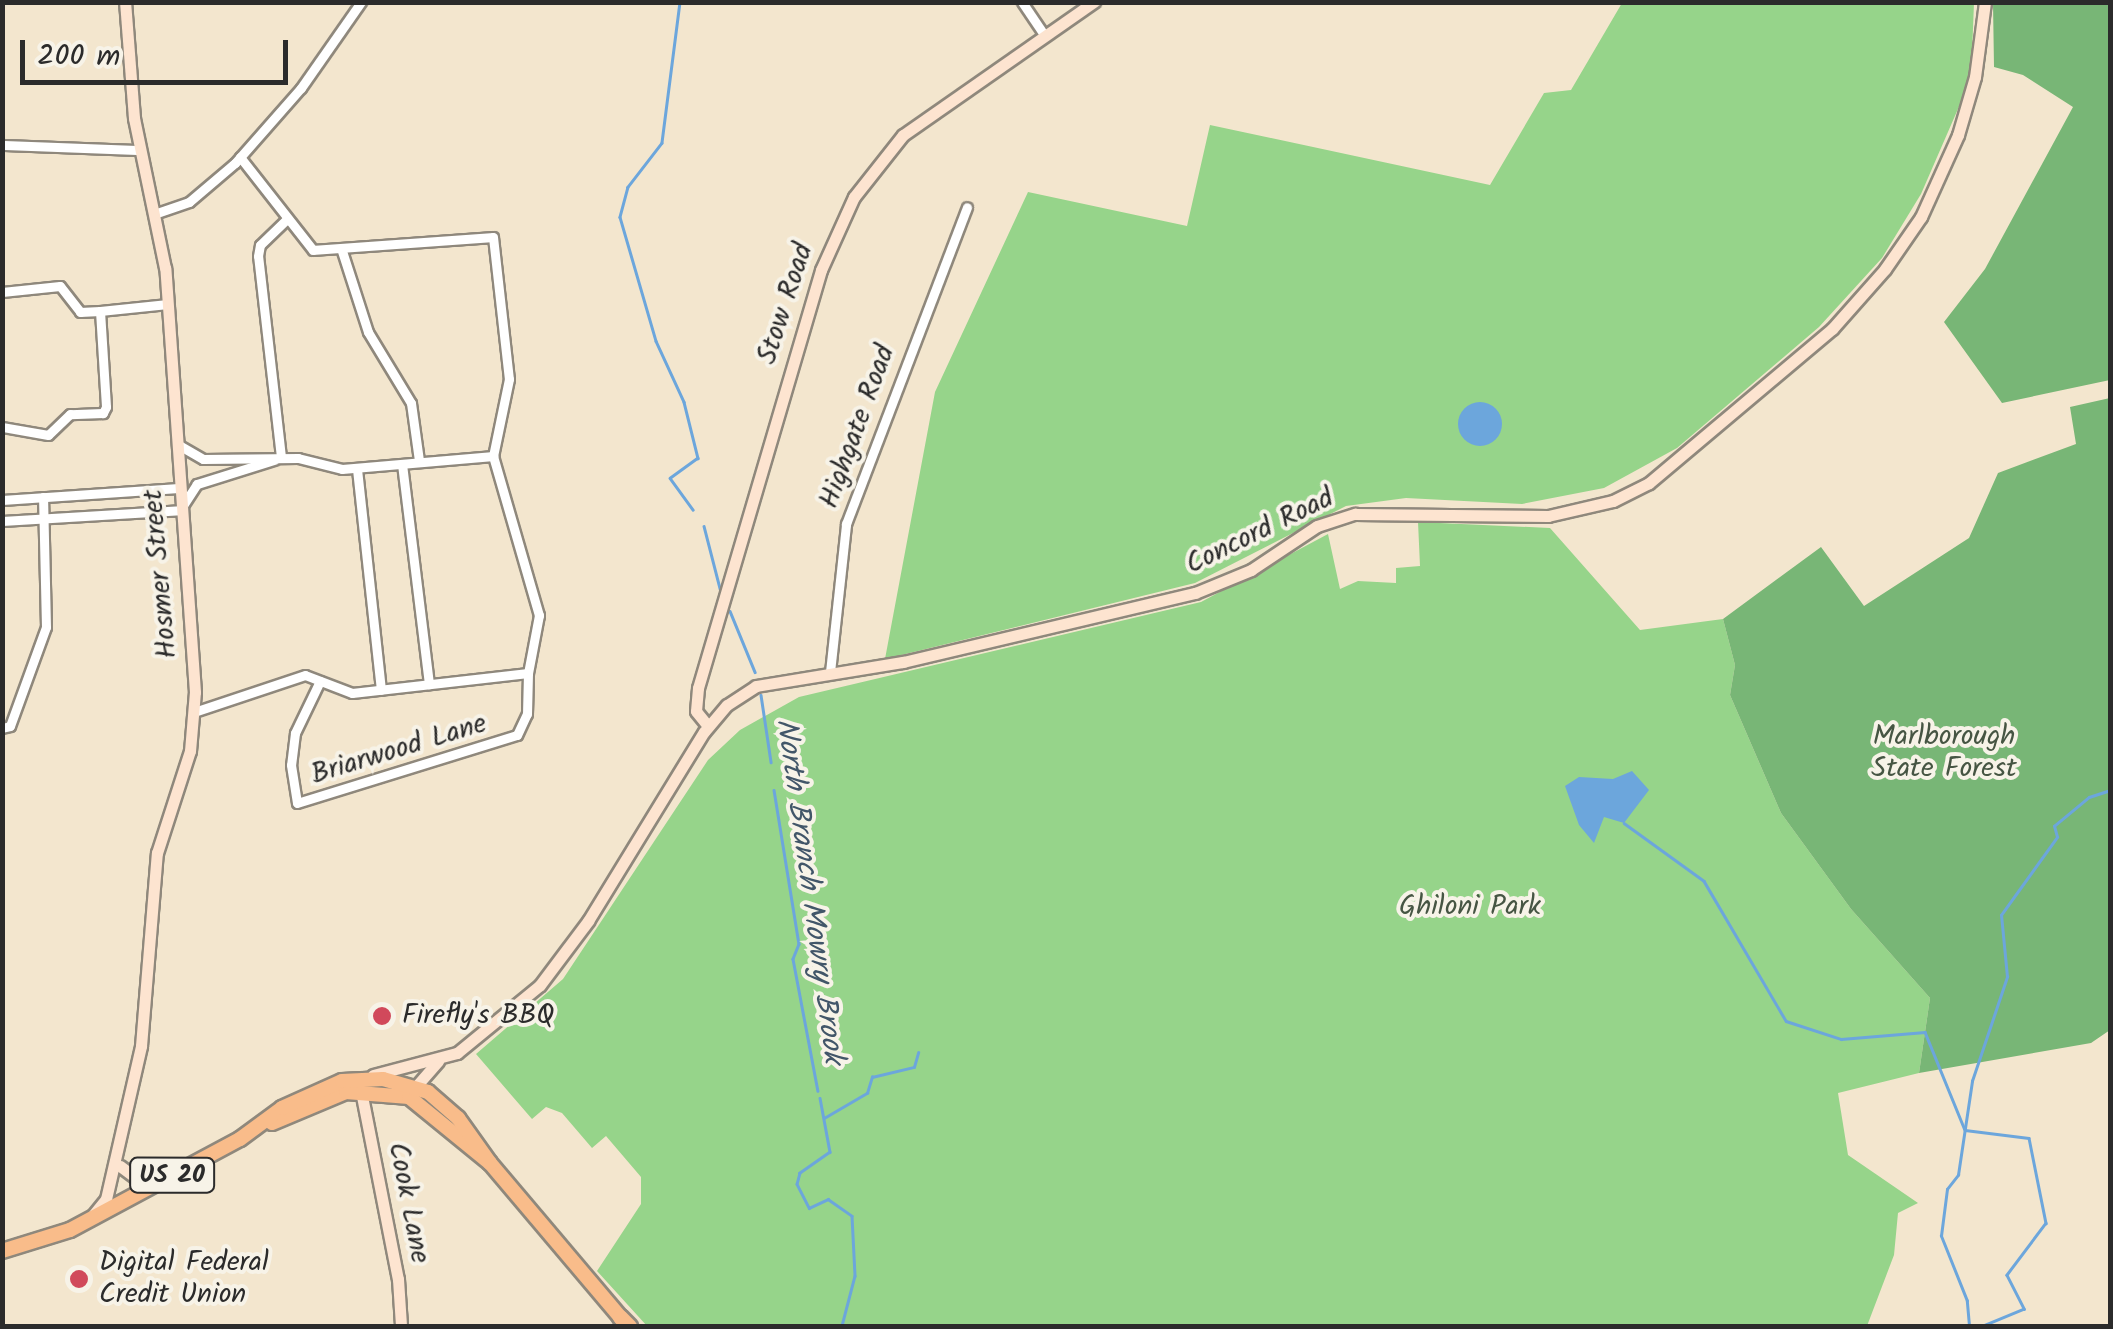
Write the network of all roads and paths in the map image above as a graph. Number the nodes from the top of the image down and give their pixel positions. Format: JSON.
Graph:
{"nodes":[{"id":1,"x":125,"y":2,"type":"edge"},
{"id":2,"x":362,"y":2,"type":"edge"},
{"id":3,"x":1022,"y":2,"type":"edge"},
{"id":4,"x":1094,"y":2,"type":"edge"},
{"id":5,"x":1985,"y":2,"type":"edge"},
{"id":6,"x":1044,"y":36,"type":"junction"},
{"id":7,"x":2,"y":145,"type":"edge"},
{"id":8,"x":139,"y":150,"type":"junction"},
{"id":9,"x":240,"y":157,"type":"junction"},
{"id":10,"x":968,"y":206,"type":"dead end"},
{"id":11,"x":154,"y":214,"type":"junction"},
{"id":12,"x":286,"y":220,"type":"junction"},
{"id":13,"x":342,"y":252,"type":"junction"},
{"id":14,"x":2,"y":292,"type":"edge"},
{"id":15,"x":168,"y":304,"type":"junction"},
{"id":16,"x":100,"y":311,"type":"junction"},
{"id":17,"x":2,"y":428,"type":"edge"},
{"id":18,"x":178,"y":444,"type":"junction"},
{"id":19,"x":493,"y":456,"type":"junction"},
{"id":20,"x":281,"y":458,"type":"junction"},
{"id":21,"x":419,"y":461,"type":"junction"},
{"id":22,"x":402,"y":464,"type":"junction"},
{"id":23,"x":356,"y":469,"type":"junction"},
{"id":24,"x":179,"y":488,"type":"junction"},
{"id":25,"x":43,"y":497,"type":"junction"},
{"id":26,"x":2,"y":500,"type":"edge"},
{"id":27,"x":180,"y":510,"type":"junction"},
{"id":28,"x":42,"y":515,"type":"junction"},
{"id":29,"x":2,"y":520,"type":"edge"},
{"id":30,"x":830,"y":672,"type":"junction"},
{"id":31,"x":528,"y":674,"type":"junction"},
{"id":32,"x":320,"y":681,"type":"junction"},
{"id":33,"x":430,"y":684,"type":"junction"},
{"id":34,"x":381,"y":690,"type":"junction"},
{"id":35,"x":194,"y":712,"type":"junction"},
{"id":36,"x":708,"y":726,"type":"junction"},
{"id":37,"x":2,"y":728,"type":"edge"},
{"id":38,"x":438,"y":1061,"type":"junction"},
{"id":39,"x":420,"y":1065,"type":"junction"},
{"id":40,"x":356,"y":1085,"type":"junction"},
{"id":41,"x":412,"y":1092,"type":"junction"},
{"id":42,"x":115,"y":1168,"type":"junction"},
{"id":43,"x":181,"y":1170,"type":"junction"},
{"id":44,"x":125,"y":1200,"type":"junction"},
{"id":45,"x":86,"y":1221,"type":"junction"},
{"id":46,"x":2,"y":1251,"type":"edge"},
{"id":47,"x":619,"y":1323,"type":"edge"},
{"id":48,"x":400,"y":1326,"type":"edge"}],
"edges":[{"from":1,"to":8,"type":"street","name":"Hosmer Street"},
{"from":2,"to":9,"type":"street"},
{"from":3,"to":6,"type":"street"},
{"from":4,"to":6,"type":"street","name":"Stow Road"},
{"from":5,"to":30,"type":"street","name":"Concord Road"},
{"from":6,"to":36,"type":"street","name":"Stow Road"},
{"from":7,"to":8,"type":"street"},
{"from":8,"to":11,"type":"street","name":"Hosmer Street"},
{"from":9,"to":11,"type":"street"},
{"from":9,"to":12,"type":"street","name":"Briarwood Lane"},
{"from":10,"to":30,"type":"street","name":"Highgate Road"},
{"from":11,"to":15,"type":"street","name":"Hosmer Street"},
{"from":12,"to":13,"type":"street","name":"Briarwood Lane"},
{"from":12,"to":20,"type":"street"},
{"from":13,"to":19,"type":"street","name":"Briarwood Lane"},
{"from":13,"to":21,"type":"street"},
{"from":14,"to":16,"type":"street"},
{"from":15,"to":16,"type":"street"},
{"from":15,"to":18,"type":"street","name":"Hosmer Street"},
{"from":16,"to":17,"type":"street"},
{"from":18,"to":20,"type":"street"},
{"from":18,"to":24,"type":"street","name":"Hosmer Street"},
{"from":19,"to":21,"type":"street"},
{"from":19,"to":31,"type":"street","name":"Briarwood Lane"},
{"from":20,"to":23,"type":"street"},
{"from":20,"to":27,"type":"street"},
{"from":21,"to":22,"type":"street"},
{"from":22,"to":23,"type":"street"},
{"from":22,"to":33,"type":"street","name":"Briarwood Lane"},
{"from":23,"to":34,"type":"street"},
{"from":24,"to":25,"type":"street"},
{"from":24,"to":27,"type":"street","name":"Hosmer Street"},
{"from":25,"to":26,"type":"street"},
{"from":25,"to":28,"type":"street"},
{"from":27,"to":28,"type":"street"},
{"from":27,"to":35,"type":"street","name":"Hosmer Street"},
{"from":28,"to":29,"type":"street"},
{"from":28,"to":37,"type":"street"},
{"from":30,"to":36,"type":"street","name":"Concord Road"},
{"from":31,"to":32,"type":"street","name":"Briarwood Lane"},
{"from":31,"to":33,"type":"street","name":"Briarwood Lane"},
{"from":32,"to":34,"type":"street","name":"Briarwood Lane"},
{"from":32,"to":35,"type":"street","name":"Briarwood Lane"},
{"from":33,"to":34,"type":"street","name":"Briarwood Lane"},
{"from":35,"to":42,"type":"street","name":"Hosmer Street"},
{"from":36,"to":38,"type":"street","name":"Concord Road"},
{"from":38,"to":39,"type":"street","name":"Concord Road"},
{"from":38,"to":41,"type":"street"},
{"from":39,"to":40,"type":"street","name":"Concord Road"},
{"from":39,"to":41,"type":"street"},
{"from":40,"to":41,"type":"main road","number":"US 20"},
{"from":40,"to":43,"type":"main road","number":"US 20"},
{"from":40,"to":48,"type":"street","name":"Cook Lane"},
{"from":41,"to":47,"type":"main road"},
{"from":42,"to":43,"type":"street"},
{"from":42,"to":44,"type":"street","name":"Hosmer Street"},
{"from":42,"to":45,"type":"street","name":"Hosmer Street"},
{"from":43,"to":44,"type":"main road","number":"US 20"},
{"from":44,"to":45,"type":"main road","number":"US 20"},
{"from":45,"to":46,"type":"main road","number":"US 20"}]}
